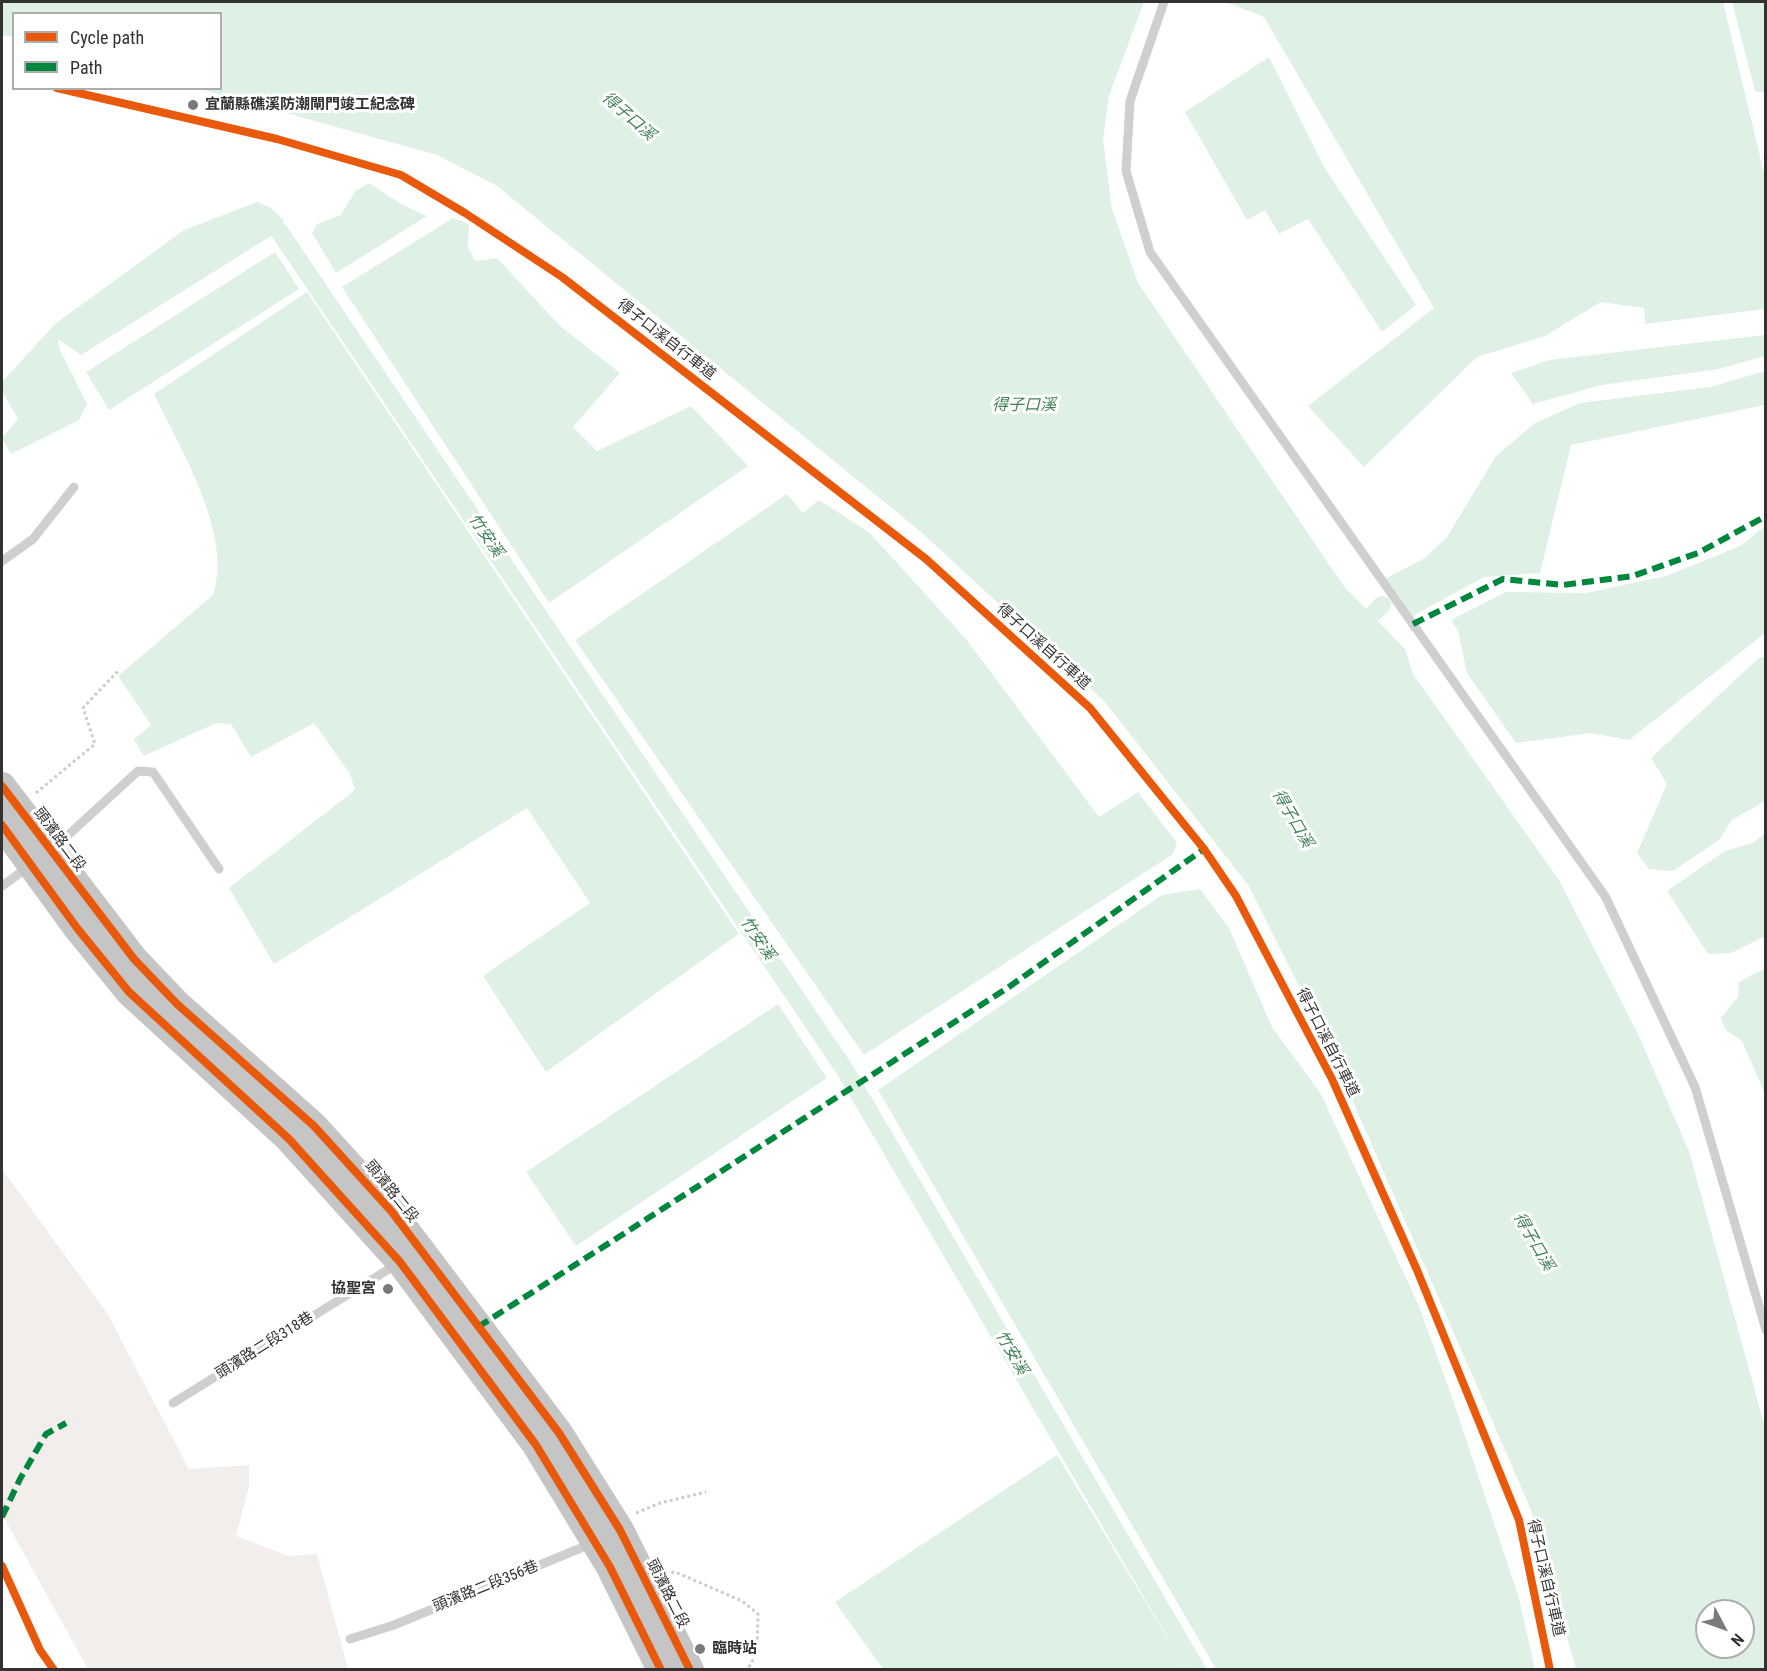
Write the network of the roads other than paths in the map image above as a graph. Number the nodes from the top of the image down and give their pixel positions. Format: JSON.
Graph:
{"nodes":[{"id":1,"x":1164,"y":2,"type":"edge"},
{"id":2,"x":74,"y":487,"type":"dead end"},
{"id":3,"x":2,"y":561,"type":"edge"},
{"id":4,"x":7,"y":806,"type":"edge"},
{"id":5,"x":40,"y":858,"type":"junction"},
{"id":6,"x":219,"y":869,"type":"dead end"},
{"id":7,"x":2,"y":886,"type":"edge"},
{"id":8,"x":409,"y":1255,"type":"junction"},
{"id":9,"x":1766,"y":1330,"type":"edge"},
{"id":10,"x":173,"y":1403,"type":"dead end"},
{"id":11,"x":609,"y":1533,"type":"junction"},
{"id":12,"x":350,"y":1639,"type":"dead end"},
{"id":13,"x":661,"y":1670,"type":"edge"},
{"id":14,"x":690,"y":1670,"type":"edge"}],
"edges":[{"from":1,"to":9,"type":"lane"},
{"from":2,"to":3,"type":"lane"},
{"from":4,"to":5,"type":"main road","name":"頭濱路二段"},
{"from":5,"to":6,"type":"lane"},
{"from":5,"to":7,"type":"lane"},
{"from":5,"to":8,"type":"main road","name":"頭濱路二段"},
{"from":8,"to":10,"type":"lane","name":"頭濱路二段318巷"},
{"from":8,"to":11,"type":"main road","name":"頭濱路二段"},
{"from":11,"to":12,"type":"lane","name":"頭濱路二段356巷"},
{"from":11,"to":13,"type":"main road","name":"頭濱路二段"},
{"from":11,"to":14,"type":"main road","name":"頭濱路二段"}]}
